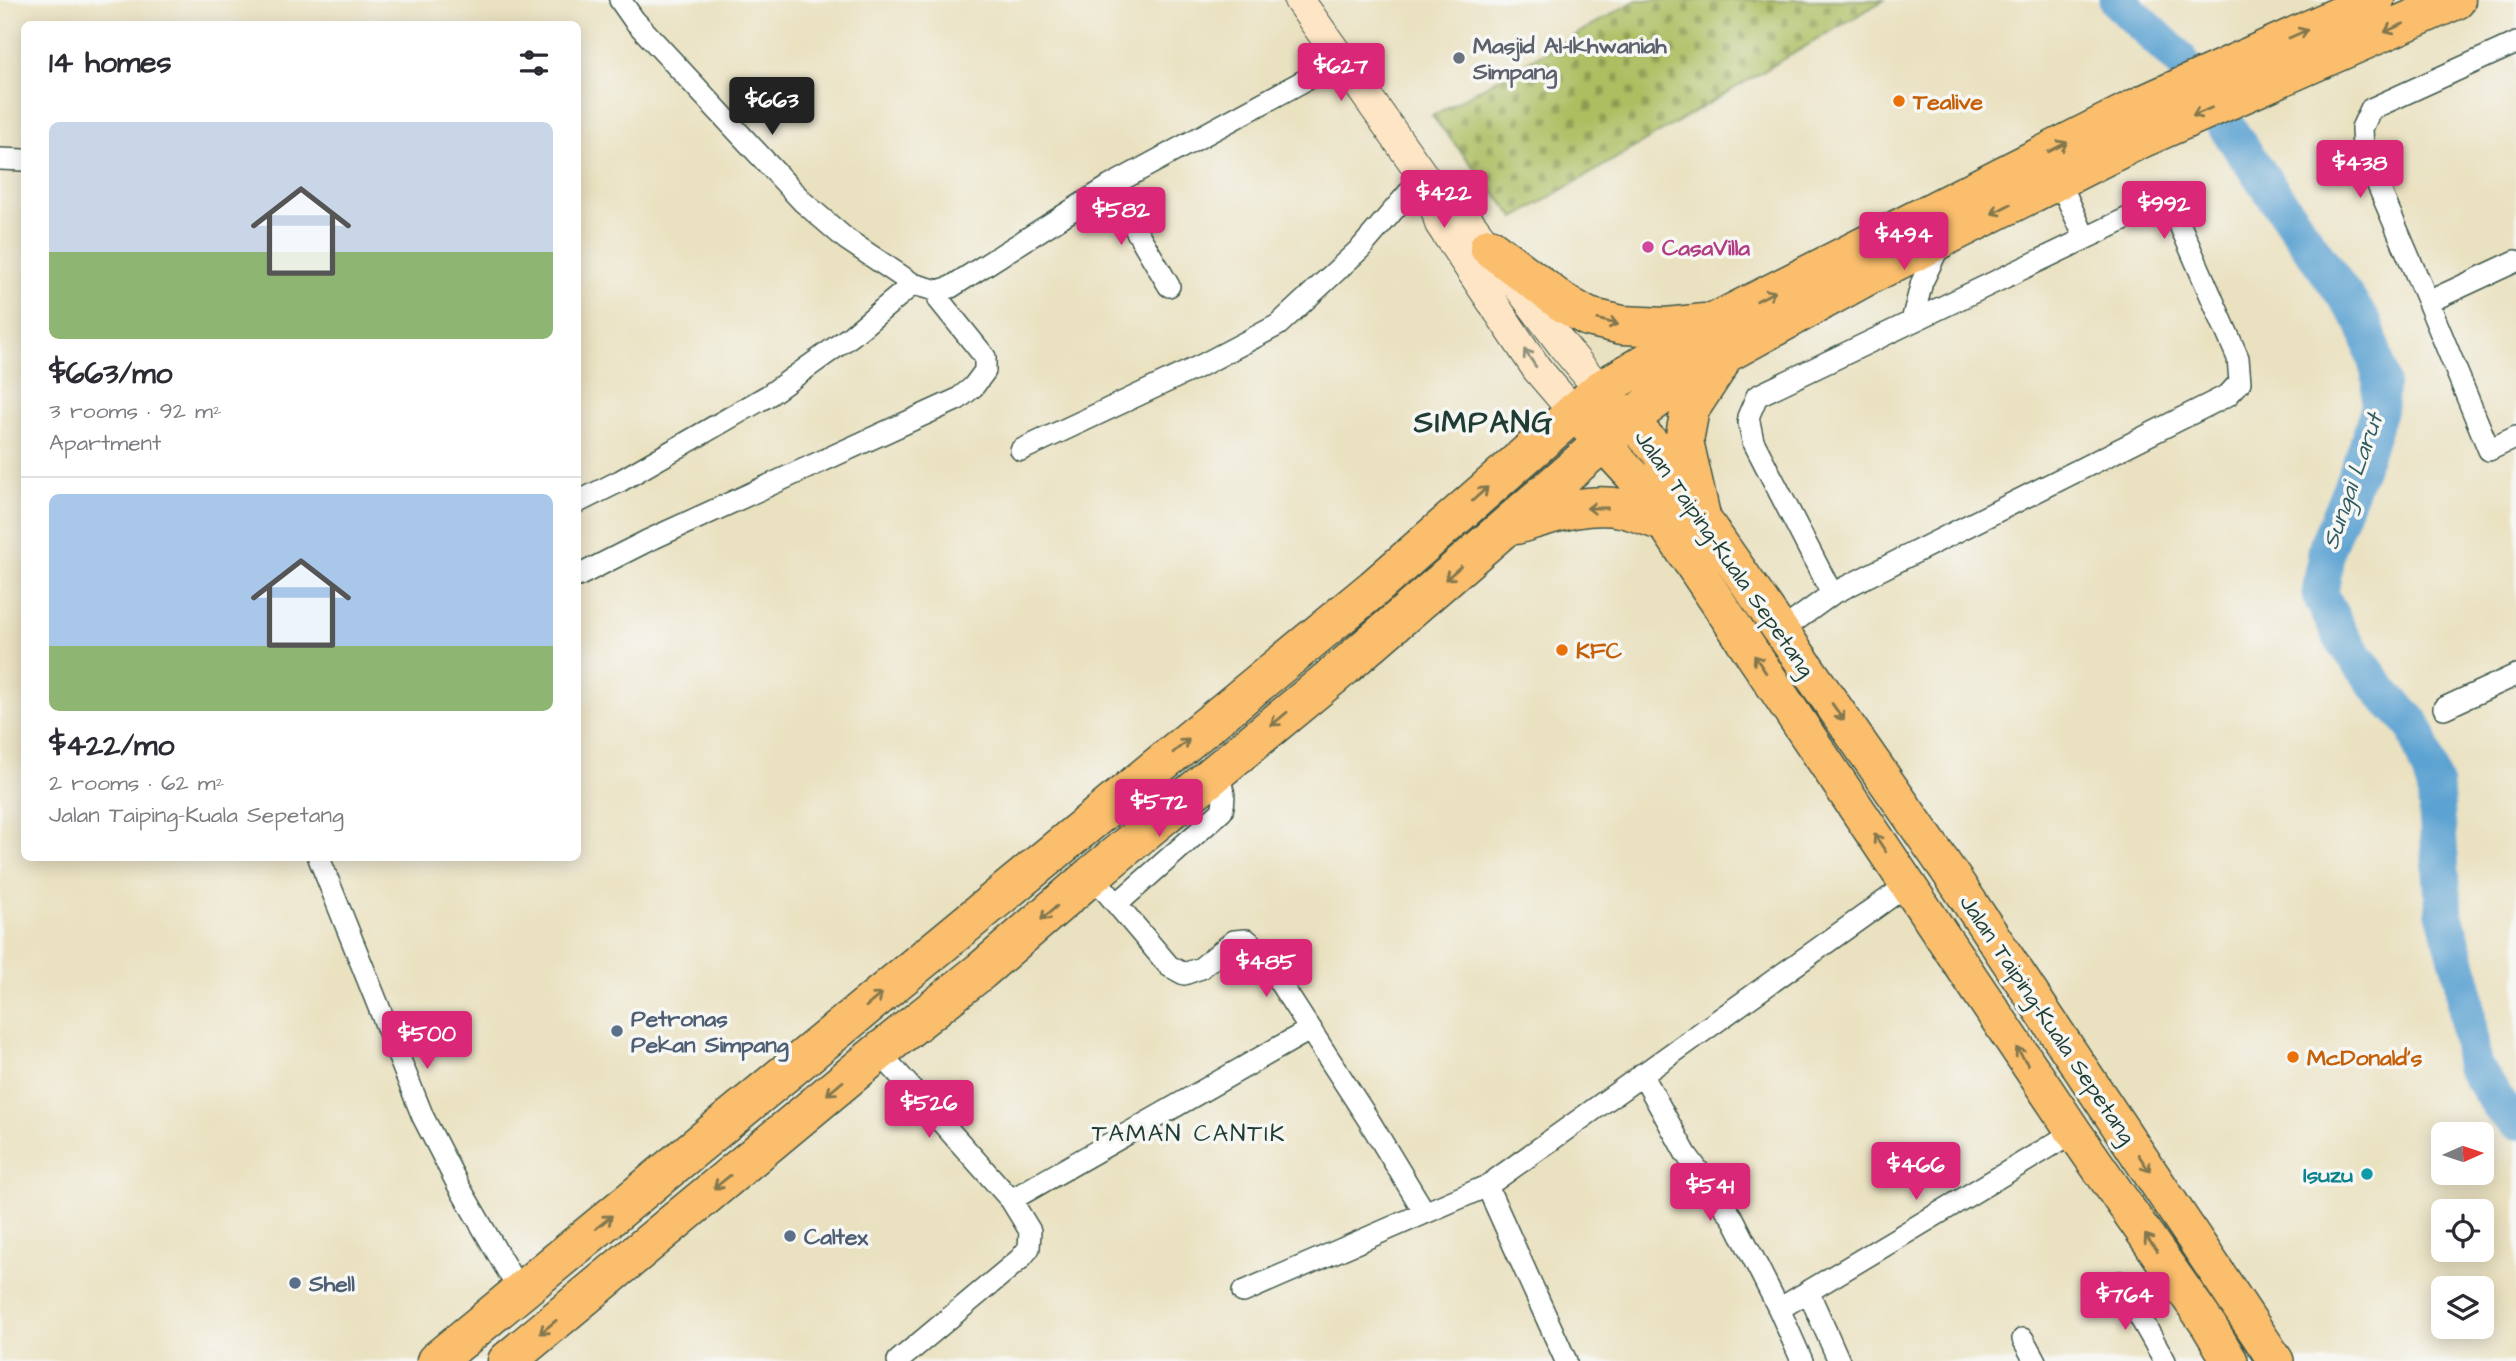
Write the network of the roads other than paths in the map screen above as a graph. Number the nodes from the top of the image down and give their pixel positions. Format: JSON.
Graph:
{"nodes":[{"id":1,"x":620,"y":0,"type":"edge"},
{"id":2,"x":1299,"y":0,"type":"edge"},
{"id":3,"x":2375,"y":0,"type":"edge"},
{"id":4,"x":2456,"y":0,"type":"edge"},
{"id":5,"x":2516,"y":43,"type":"edge"},
{"id":6,"x":1342,"y":60,"type":"junction"},
{"id":7,"x":2242,"y":77,"type":"junction"},
{"id":8,"x":2150,"y":118,"type":"junction"},
{"id":9,"x":0,"y":159,"type":"edge"},
{"id":10,"x":21,"y":160,"type":"edge"},
{"id":11,"x":1426,"y":180,"type":"junction"},
{"id":12,"x":2059,"y":180,"type":"junction"},
{"id":13,"x":1110,"y":186,"type":"junction"},
{"id":14,"x":2085,"y":238,"type":"junction"},
{"id":15,"x":1942,"y":239,"type":"junction"},
{"id":16,"x":1489,"y":247,"type":"junction"},
{"id":17,"x":2516,"y":261,"type":"edge"},
{"id":18,"x":913,"y":284,"type":"junction"},
{"id":19,"x":1169,"y":286,"type":"dead end"},
{"id":20,"x":938,"y":290,"type":"junction"},
{"id":21,"x":2428,"y":302,"type":"junction"},
{"id":22,"x":1912,"y":321,"type":"junction"},
{"id":23,"x":1719,"y":339,"type":"junction"},
{"id":24,"x":1586,"y":401,"type":"junction"},
{"id":25,"x":1616,"y":431,"type":"junction"},
{"id":26,"x":2516,"y":437,"type":"edge"},
{"id":27,"x":1021,"y":450,"type":"dead end"},
{"id":28,"x":581,"y":500,"type":"edge"},
{"id":29,"x":1701,"y":516,"type":"junction"},
{"id":30,"x":1664,"y":522,"type":"junction"},
{"id":31,"x":1505,"y":528,"type":"junction"},
{"id":32,"x":581,"y":574,"type":"edge"},
{"id":33,"x":1832,"y":594,"type":"junction"},
{"id":34,"x":1781,"y":631,"type":"junction"},
{"id":35,"x":2516,"y":675,"type":"edge"},
{"id":36,"x":2444,"y":708,"type":"dead end"},
{"id":37,"x":1214,"y":774,"type":"junction"},
{"id":38,"x":320,"y":861,"type":"edge"},
{"id":39,"x":1092,"y":875,"type":"junction"},
{"id":40,"x":1907,"y":885,"type":"junction"},
{"id":41,"x":1117,"y":904,"type":"junction"},
{"id":42,"x":1311,"y":1029,"type":"junction"},
{"id":43,"x":879,"y":1052,"type":"junction"},
{"id":44,"x":1642,"y":1074,"type":"junction"},
{"id":45,"x":2074,"y":1132,"type":"junction"},
{"id":46,"x":1486,"y":1186,"type":"junction"},
{"id":47,"x":1011,"y":1200,"type":"junction"},
{"id":48,"x":1425,"y":1213,"type":"junction"},
{"id":49,"x":565,"y":1254,"type":"junction"},
{"id":50,"x":2120,"y":1282,"type":"dead end"},
{"id":51,"x":520,"y":1292,"type":"junction"},
{"id":52,"x":1243,"y":1292,"type":"dead end"},
{"id":53,"x":1808,"y":1292,"type":"junction"},
{"id":54,"x":590,"y":1293,"type":"junction"},
{"id":55,"x":1779,"y":1309,"type":"junction"},
{"id":56,"x":476,"y":1328,"type":"junction"},
{"id":57,"x":2023,"y":1339,"type":"dead end"},
{"id":58,"x":508,"y":1360,"type":"edge"},
{"id":59,"x":436,"y":1361,"type":"edge"},
{"id":60,"x":898,"y":1361,"type":"edge"},
{"id":61,"x":1566,"y":1361,"type":"edge"},
{"id":62,"x":1802,"y":1361,"type":"edge"},
{"id":63,"x":1839,"y":1361,"type":"edge"},
{"id":64,"x":2035,"y":1361,"type":"edge"},
{"id":65,"x":2165,"y":1361,"type":"edge"},
{"id":66,"x":2230,"y":1361,"type":"edge"},
{"id":67,"x":2276,"y":1361,"type":"edge"}],
"edges":[{"from":1,"to":18,"type":"street"},
{"from":2,"to":6,"type":"main road"},
{"from":7,"to":3,"type":"highway","one_way":true},
{"from":4,"to":7,"type":"highway","one_way":true},
{"from":5,"to":21,"type":"street"},
{"from":6,"to":11,"type":"main road"},
{"from":6,"to":13,"type":"street"},
{"from":7,"to":8,"type":"highway"},
{"from":8,"to":12,"type":"highway"},
{"from":23,"to":8,"type":"highway","one_way":true},
{"from":9,"to":10,"type":"street"},
{"from":11,"to":16,"type":"main road","name":"Jalan Taiping-Kuala Sepetang"},
{"from":24,"to":11,"type":"main road","name":"Jalan Taiping-Kuala Sepetang","one_way":true},
{"from":11,"to":27,"type":"street"},
{"from":12,"to":14,"type":"street"},
{"from":12,"to":15,"type":"highway","one_way":true},
{"from":13,"to":19,"type":"street"},
{"from":13,"to":20,"type":"street"},
{"from":14,"to":22,"type":"street"},
{"from":14,"to":33,"type":"street"},
{"from":15,"to":22,"type":"street"},
{"from":15,"to":23,"type":"highway"},
{"from":16,"to":23,"type":"highway","one_way":true},
{"from":16,"to":24,"type":"main road","name":"Jalan Taiping-Kuala Sepetang"},
{"from":17,"to":21,"type":"street"},
{"from":18,"to":20,"type":"street"},
{"from":18,"to":28,"type":"street"},
{"from":20,"to":32,"type":"street"},
{"from":21,"to":26,"type":"street"},
{"from":22,"to":33,"type":"street"},
{"from":23,"to":24,"type":"highway"},
{"from":23,"to":25,"type":"highway"},
{"from":23,"to":29,"type":"highway"},
{"from":24,"to":25,"type":"main road","name":"Jalan Taiping-Kuala Sepetang"},
{"from":49,"to":24,"type":"highway","one_way":true},
{"from":25,"to":29,"type":"main road","name":"Jalan Taiping-Kuala Sepetang"},
{"from":25,"to":30,"type":"main road","name":"Jalan Taiping-Kuala Sepetang"},
{"from":25,"to":31,"type":"highway"},
{"from":29,"to":34,"type":"main road","name":"Jalan Taiping-Kuala Sepetang"},
{"from":30,"to":31,"type":"highway","one_way":true},
{"from":40,"to":30,"type":"main road","name":"Jalan Taiping-Kuala Sepetang","one_way":true},
{"from":31,"to":37,"type":"highway","one_way":true},
{"from":33,"to":34,"type":"street"},
{"from":34,"to":67,"type":"main road","name":"Jalan Taiping-Kuala Sepetang","one_way":true},
{"from":35,"to":36,"type":"street"},
{"from":37,"to":39,"type":"highway"},
{"from":37,"to":41,"type":"street"},
{"from":38,"to":51,"type":"street"},
{"from":39,"to":41,"type":"street"},
{"from":39,"to":43,"type":"highway","one_way":true},
{"from":40,"to":44,"type":"street"},
{"from":45,"to":40,"type":"main road","name":"Jalan Taiping-Kuala Sepetang","one_way":true},
{"from":41,"to":42,"type":"street"},
{"from":42,"to":47,"type":"street"},
{"from":42,"to":48,"type":"street"},
{"from":43,"to":47,"type":"street"},
{"from":43,"to":54,"type":"highway","one_way":true},
{"from":44,"to":46,"type":"street"},
{"from":44,"to":55,"type":"street"},
{"from":45,"to":53,"type":"street"},
{"from":66,"to":45,"type":"main road","name":"Jalan Taiping-Kuala Sepetang","one_way":true},
{"from":46,"to":48,"type":"street"},
{"from":46,"to":61,"type":"street"},
{"from":47,"to":60,"type":"street"},
{"from":48,"to":52,"type":"street"},
{"from":49,"to":51,"type":"highway"},
{"from":49,"to":54,"type":"highway"},
{"from":50,"to":65,"type":"street"},
{"from":51,"to":56,"type":"highway"},
{"from":53,"to":55,"type":"street"},
{"from":53,"to":63,"type":"street"},
{"from":54,"to":58,"type":"highway","one_way":true},
{"from":55,"to":62,"type":"street"},
{"from":56,"to":58,"type":"highway"},
{"from":56,"to":59,"type":"highway"},
{"from":57,"to":64,"type":"street"}]}
